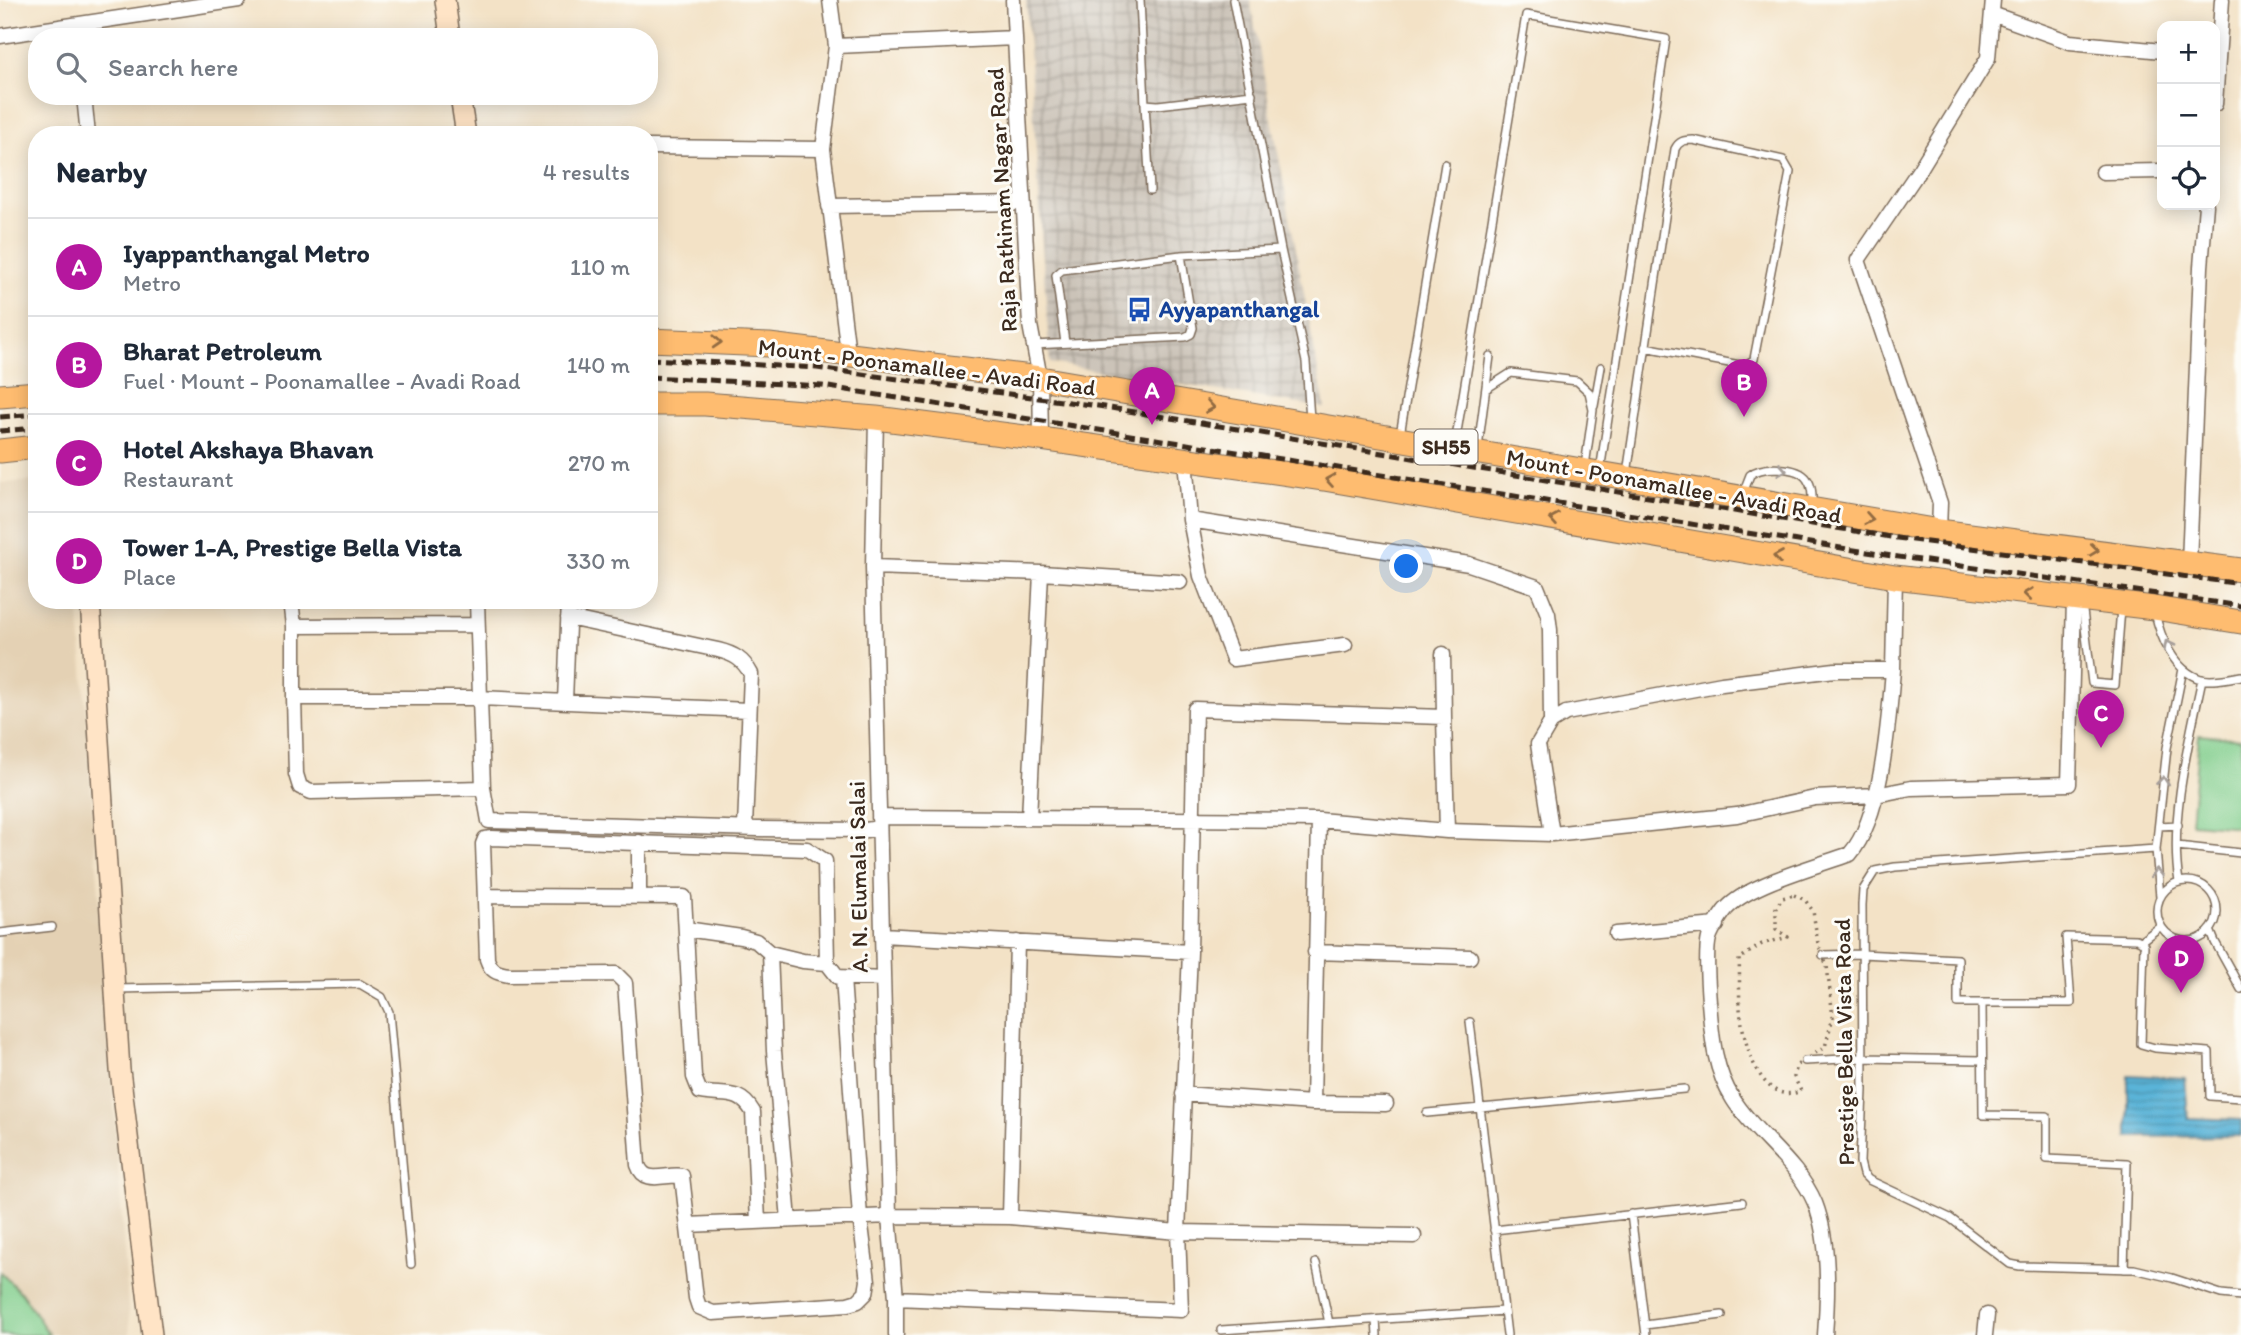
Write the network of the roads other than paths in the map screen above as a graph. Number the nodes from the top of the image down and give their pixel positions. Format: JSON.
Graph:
{"nodes":[{"id":1,"x":239,"y":0,"type":"edge"},
{"id":2,"x":444,"y":0,"type":"edge"},
{"id":3,"x":830,"y":0,"type":"edge"},
{"id":4,"x":1013,"y":0,"type":"edge"},
{"id":5,"x":1140,"y":0,"type":"edge"},
{"id":6,"x":1233,"y":0,"type":"edge"},
{"id":7,"x":2221,"y":0,"type":"edge"},
{"id":8,"x":1992,"y":7,"type":"edge"},
{"id":9,"x":2220,"y":21,"type":"edge"},
{"id":10,"x":88,"y":28,"type":"edge"},
{"id":11,"x":449,"y":28,"type":"edge"},
{"id":12,"x":28,"y":34,"type":"edge"},
{"id":13,"x":0,"y":36,"type":"edge"},
{"id":14,"x":1015,"y":38,"type":"junction"},
{"id":15,"x":836,"y":46,"type":"junction"},
{"id":16,"x":2157,"y":51,"type":"edge"},
{"id":17,"x":1252,"y":94,"type":"junction"},
{"id":18,"x":1145,"y":104,"type":"junction"},
{"id":19,"x":85,"y":105,"type":"edge"},
{"id":20,"x":461,"y":105,"type":"edge"},
{"id":21,"x":87,"y":126,"type":"edge"},
{"id":22,"x":465,"y":126,"type":"edge"},
{"id":23,"x":658,"y":147,"type":"edge"},
{"id":24,"x":823,"y":149,"type":"junction"},
{"id":25,"x":1445,"y":163,"type":"dead end"},
{"id":26,"x":2157,"y":171,"type":"edge"},
{"id":27,"x":2102,"y":172,"type":"dead end"},
{"id":28,"x":1150,"y":190,"type":"dead end"},
{"id":29,"x":1024,"y":202,"type":"junction"},
{"id":30,"x":829,"y":206,"type":"junction"},
{"id":31,"x":2206,"y":210,"type":"edge"},
{"id":32,"x":1281,"y":250,"type":"junction"},
{"id":33,"x":1181,"y":256,"type":"junction"},
{"id":34,"x":658,"y":340,"type":"edge"},
{"id":35,"x":1065,"y":343,"type":"junction"},
{"id":36,"x":1034,"y":345,"type":"junction"},
{"id":37,"x":1645,"y":347,"type":"junction"},
{"id":38,"x":848,"y":353,"type":"junction"},
{"id":39,"x":1490,"y":356,"type":"dead end"},
{"id":40,"x":1601,"y":367,"type":"dead end"},
{"id":41,"x":1040,"y":377,"type":"junction"},
{"id":42,"x":1486,"y":389,"type":"junction"},
{"id":43,"x":28,"y":394,"type":"edge"},
{"id":44,"x":0,"y":396,"type":"edge"},
{"id":45,"x":658,"y":404,"type":"edge"},
{"id":46,"x":1593,"y":410,"type":"junction"},
{"id":47,"x":876,"y":418,"type":"junction"},
{"id":48,"x":1310,"y":424,"type":"junction"},
{"id":49,"x":1041,"y":439,"type":"junction"},
{"id":50,"x":1399,"y":439,"type":"junction"},
{"id":51,"x":28,"y":448,"type":"edge"},
{"id":52,"x":1454,"y":448,"type":"junction"},
{"id":53,"x":0,"y":451,"type":"edge"},
{"id":54,"x":1478,"y":452,"type":"junction"},
{"id":55,"x":1185,"y":459,"type":"junction"},
{"id":56,"x":1592,"y":472,"type":"junction"},
{"id":57,"x":1626,"y":478,"type":"junction"},
{"id":58,"x":1742,"y":497,"type":"junction"},
{"id":59,"x":1812,"y":509,"type":"junction"},
{"id":60,"x":1189,"y":520,"type":"junction"},
{"id":61,"x":1939,"y":531,"type":"junction"},
{"id":62,"x":2189,"y":563,"type":"junction"},
{"id":63,"x":873,"y":567,"type":"junction"},
{"id":64,"x":2241,"y":570,"type":"edge"},
{"id":65,"x":1041,"y":573,"type":"junction"},
{"id":66,"x":1895,"y":577,"type":"junction"},
{"id":67,"x":1180,"y":582,"type":"dead end"},
{"id":68,"x":2078,"y":600,"type":"junction"},
{"id":69,"x":2121,"y":604,"type":"junction"},
{"id":70,"x":2154,"y":608,"type":"junction"},
{"id":71,"x":91,"y":609,"type":"edge"},
{"id":72,"x":292,"y":609,"type":"edge"},
{"id":73,"x":477,"y":609,"type":"edge"},
{"id":74,"x":568,"y":609,"type":"edge"},
{"id":75,"x":568,"y":618,"type":"junction"},
{"id":76,"x":2241,"y":622,"type":"edge"},
{"id":77,"x":477,"y":625,"type":"junction"},
{"id":78,"x":293,"y":626,"type":"junction"},
{"id":79,"x":1345,"y":645,"type":"dead end"},
{"id":80,"x":1443,"y":654,"type":"dead end"},
{"id":81,"x":2183,"y":669,"type":"junction"},
{"id":82,"x":1893,"y":670,"type":"junction"},
{"id":83,"x":2241,"y":676,"type":"edge"},
{"id":84,"x":2202,"y":679,"type":"junction"},
{"id":85,"x":294,"y":698,"type":"junction"},
{"id":86,"x":480,"y":698,"type":"junction"},
{"id":87,"x":565,"y":701,"type":"junction"},
{"id":88,"x":748,"y":710,"type":"junction"},
{"id":89,"x":1444,"y":717,"type":"junction"},
{"id":90,"x":1551,"y":722,"type":"junction"},
{"id":91,"x":483,"y":788,"type":"junction"},
{"id":92,"x":1876,"y":795,"type":"junction"},
{"id":93,"x":1029,"y":818,"type":"junction"},
{"id":94,"x":1192,"y":820,"type":"junction"},
{"id":95,"x":1319,"y":820,"type":"junction"},
{"id":96,"x":879,"y":822,"type":"junction"},
{"id":97,"x":2178,"y":825,"type":"junction"},
{"id":98,"x":2159,"y":826,"type":"junction"},
{"id":99,"x":745,"y":828,"type":"junction"},
{"id":100,"x":1447,"y":831,"type":"junction"},
{"id":101,"x":1552,"y":834,"type":"junction"},
{"id":102,"x":639,"y":842,"type":"junction"},
{"id":103,"x":2177,"y":846,"type":"junction"},
{"id":104,"x":2156,"y":849,"type":"junction"},
{"id":105,"x":2241,"y":853,"type":"edge"},
{"id":106,"x":2179,"y":882,"type":"junction"},
{"id":107,"x":485,"y":896,"type":"junction"},
{"id":108,"x":639,"y":897,"type":"junction"},
{"id":109,"x":2160,"y":897,"type":"junction"},
{"id":110,"x":1717,"y":925,"type":"junction"},
{"id":111,"x":2161,"y":926,"type":"junction"},
{"id":112,"x":52,"y":927,"type":"dead end"},
{"id":113,"x":686,"y":929,"type":"junction"},
{"id":114,"x":2210,"y":930,"type":"junction"},
{"id":115,"x":0,"y":933,"type":"edge"},
{"id":116,"x":882,"y":934,"type":"junction"},
{"id":117,"x":1616,"y":934,"type":"dead end"},
{"id":118,"x":2141,"y":941,"type":"junction"},
{"id":119,"x":1017,"y":942,"type":"junction"},
{"id":120,"x":1190,"y":952,"type":"junction"},
{"id":121,"x":1315,"y":952,"type":"junction"},
{"id":122,"x":771,"y":953,"type":"junction"},
{"id":123,"x":1862,"y":954,"type":"junction"},
{"id":124,"x":1823,"y":955,"type":"road end"},
{"id":125,"x":1470,"y":957,"type":"dead end"},
{"id":126,"x":827,"y":964,"type":"junction"},
{"id":127,"x":844,"y":978,"type":"junction"},
{"id":128,"x":883,"y":979,"type":"junction"},
{"id":129,"x":116,"y":989,"type":"junction"},
{"id":130,"x":2241,"y":989,"type":"edge"},
{"id":131,"x":1982,"y":1003,"type":"junction"},
{"id":132,"x":1470,"y":1022,"type":"dead end"},
{"id":133,"x":1862,"y":1058,"type":"junction"},
{"id":134,"x":1982,"y":1060,"type":"junction"},
{"id":135,"x":1805,"y":1061,"type":"road end"},
{"id":136,"x":1685,"y":1089,"type":"dead end"},
{"id":137,"x":1183,"y":1094,"type":"junction"},
{"id":138,"x":2241,"y":1098,"type":"edge"},
{"id":139,"x":1313,"y":1103,"type":"junction"},
{"id":140,"x":1386,"y":1104,"type":"dead end"},
{"id":141,"x":1480,"y":1108,"type":"junction"},
{"id":142,"x":1427,"y":1113,"type":"dead end"},
{"id":143,"x":1742,"y":1202,"type":"dead end"},
{"id":144,"x":1631,"y":1214,"type":"junction"},
{"id":145,"x":889,"y":1216,"type":"junction"},
{"id":146,"x":860,"y":1217,"type":"junction"},
{"id":147,"x":1010,"y":1217,"type":"junction"},
{"id":148,"x":789,"y":1220,"type":"junction"},
{"id":149,"x":758,"y":1222,"type":"junction"},
{"id":150,"x":688,"y":1225,"type":"junction"},
{"id":151,"x":1494,"y":1230,"type":"junction"},
{"id":152,"x":1178,"y":1232,"type":"junction"},
{"id":153,"x":1414,"y":1236,"type":"dead end"},
{"id":154,"x":1316,"y":1263,"type":"dead end"},
{"id":155,"x":411,"y":1264,"type":"dead end"},
{"id":156,"x":2124,"y":1269,"type":"junction"},
{"id":157,"x":2241,"y":1296,"type":"edge"},
{"id":158,"x":896,"y":1298,"type":"junction"},
{"id":159,"x":1504,"y":1311,"type":"junction"},
{"id":160,"x":1722,"y":1315,"type":"dead end"},
{"id":161,"x":1987,"y":1315,"type":"dead end"},
{"id":162,"x":1376,"y":1320,"type":"junction"},
{"id":163,"x":1328,"y":1323,"type":"junction"},
{"id":164,"x":1645,"y":1325,"type":"junction"},
{"id":165,"x":1221,"y":1330,"type":"dead end"},
{"id":166,"x":1274,"y":1331,"type":"edge"},
{"id":167,"x":152,"y":1335,"type":"edge"},
{"id":168,"x":896,"y":1335,"type":"edge"},
{"id":169,"x":1377,"y":1335,"type":"edge"},
{"id":170,"x":1507,"y":1335,"type":"edge"},
{"id":171,"x":1646,"y":1335,"type":"edge"},
{"id":172,"x":1825,"y":1335,"type":"edge"},
{"id":173,"x":1985,"y":1335,"type":"edge"}],
"edges":[{"from":1,"to":10,"type":"street"},
{"from":2,"to":11,"type":"street"},
{"from":3,"to":15,"type":"street"},
{"from":4,"to":14,"type":"street","name":"Raja Rathinam Nagar Road"},
{"from":5,"to":18,"type":"lane"},
{"from":6,"to":17,"type":"lane"},
{"from":7,"to":9,"type":"street"},
{"from":8,"to":16,"type":"street"},
{"from":8,"to":61,"type":"street"},
{"from":12,"to":13,"type":"street"},
{"from":14,"to":15,"type":"street"},
{"from":14,"to":29,"type":"street","name":"Raja Rathinam Nagar Road"},
{"from":15,"to":24,"type":"street"},
{"from":17,"to":18,"type":"lane"},
{"from":17,"to":32,"type":"lane"},
{"from":18,"to":28,"type":"lane"},
{"from":19,"to":21,"type":"street"},
{"from":20,"to":22,"type":"street"},
{"from":23,"to":24,"type":"street"},
{"from":24,"to":30,"type":"street"},
{"from":25,"to":50,"type":"lane"},
{"from":26,"to":27,"type":"street"},
{"from":29,"to":30,"type":"street"},
{"from":29,"to":36,"type":"street","name":"Raja Rathinam Nagar Road"},
{"from":30,"to":38,"type":"street"},
{"from":31,"to":62,"type":"street"},
{"from":32,"to":33,"type":"lane"},
{"from":32,"to":48,"type":"lane"},
{"from":33,"to":35,"type":"lane"},
{"from":33,"to":35,"type":"lane"},
{"from":34,"to":38,"type":"main road","name":"Mount - Poonamallee - Avadi Road","number":"SH55","one_way":true},
{"from":35,"to":36,"type":"lane"},
{"from":36,"to":41,"type":"street","name":"Raja Rathinam Nagar Road"},
{"from":37,"to":37,"type":"lane"},
{"from":37,"to":57,"type":"lane"},
{"from":38,"to":41,"type":"main road","name":"Mount - Poonamallee - Avadi Road","number":"SH55"},
{"from":39,"to":42,"type":"lane"},
{"from":40,"to":46,"type":"lane"},
{"from":41,"to":48,"type":"main road","name":"Mount - Poonamallee - Avadi Road","number":"SH55","one_way":true},
{"from":41,"to":49,"type":"street","name":"Raja Rathinam Nagar Road"},
{"from":42,"to":46,"type":"lane"},
{"from":42,"to":54,"type":"lane"},
{"from":43,"to":44,"type":"main road"},
{"from":45,"to":47,"type":"main road","number":"SH55"},
{"from":46,"to":56,"type":"lane"},
{"from":47,"to":49,"type":"main road","number":"SH55"},
{"from":47,"to":63,"type":"street","name":"A. N. Elumalai Salai"},
{"from":48,"to":50,"type":"main road","name":"Mount - Poonamallee - Avadi Road","number":"SH55"},
{"from":49,"to":55,"type":"main road","number":"SH55"},
{"from":50,"to":52,"type":"main road","name":"Mount - Poonamallee - Avadi Road","number":"SH55"},
{"from":51,"to":53,"type":"main road"},
{"from":52,"to":54,"type":"main road","name":"Mount - Poonamallee - Avadi Road","number":"SH55"},
{"from":52,"to":56,"type":"lane"},
{"from":54,"to":56,"type":"main road","name":"Mount - Poonamallee - Avadi Road","number":"SH55"},
{"from":55,"to":60,"type":"street"},
{"from":66,"to":55,"type":"main road","number":"SH55","one_way":true},
{"from":56,"to":57,"type":"main road","name":"Mount - Poonamallee - Avadi Road","number":"SH55"},
{"from":57,"to":58,"type":"main road","name":"Mount - Poonamallee - Avadi Road","number":"SH55"},
{"from":58,"to":59,"type":"main road","name":"Mount - Poonamallee - Avadi Road","number":"SH55"},
{"from":58,"to":59,"type":"lane","one_way":true},
{"from":59,"to":61,"type":"main road","name":"Mount - Poonamallee - Avadi Road","number":"SH55","one_way":true},
{"from":60,"to":79,"type":"street"},
{"from":60,"to":90,"type":"street"},
{"from":61,"to":62,"type":"main road","name":"Mount - Poonamallee - Avadi Road","number":"SH55","one_way":true},
{"from":62,"to":64,"type":"main road","name":"Mount - Poonamallee - Avadi Road","number":"SH55"},
{"from":63,"to":65,"type":"street"},
{"from":63,"to":96,"type":"street","name":"A. N. Elumalai Salai"},
{"from":65,"to":67,"type":"street"},
{"from":65,"to":93,"type":"street"},
{"from":68,"to":66,"type":"main road","number":"SH55","one_way":true},
{"from":66,"to":82,"type":"street"},
{"from":68,"to":69,"type":"main road","number":"SH55"},
{"from":68,"to":69,"type":"lane"},
{"from":68,"to":92,"type":"street"},
{"from":69,"to":70,"type":"main road","number":"SH55"},
{"from":70,"to":76,"type":"main road","number":"SH55"},
{"from":81,"to":70,"type":"lane","one_way":true},
{"from":71,"to":129,"type":"street"},
{"from":72,"to":78,"type":"street"},
{"from":73,"to":77,"type":"street"},
{"from":74,"to":75,"type":"street"},
{"from":75,"to":87,"type":"street"},
{"from":75,"to":88,"type":"street"},
{"from":77,"to":78,"type":"street"},
{"from":77,"to":86,"type":"street"},
{"from":78,"to":85,"type":"street"},
{"from":80,"to":89,"type":"street"},
{"from":81,"to":84,"type":"lane"},
{"from":98,"to":81,"type":"lane","one_way":true},
{"from":82,"to":90,"type":"street"},
{"from":82,"to":92,"type":"street"},
{"from":83,"to":84,"type":"lane"},
{"from":84,"to":97,"type":"lane"},
{"from":85,"to":86,"type":"street"},
{"from":85,"to":91,"type":"street"},
{"from":86,"to":87,"type":"street"},
{"from":86,"to":91,"type":"street"},
{"from":87,"to":88,"type":"street"},
{"from":88,"to":99,"type":"street"},
{"from":89,"to":94,"type":"street"},
{"from":89,"to":100,"type":"street"},
{"from":90,"to":101,"type":"street"},
{"from":91,"to":99,"type":"street"},
{"from":92,"to":101,"type":"street"},
{"from":92,"to":110,"type":"street"},
{"from":93,"to":94,"type":"street"},
{"from":93,"to":96,"type":"street"},
{"from":94,"to":95,"type":"street"},
{"from":94,"to":120,"type":"street"},
{"from":95,"to":100,"type":"street"},
{"from":95,"to":121,"type":"street"},
{"from":96,"to":99,"type":"street"},
{"from":96,"to":116,"type":"street","name":"A. N. Elumalai Salai"},
{"from":97,"to":98,"type":"lane"},
{"from":97,"to":103,"type":"lane"},
{"from":98,"to":104,"type":"lane"},
{"from":100,"to":101,"type":"street"},
{"from":102,"to":107,"type":"street"},
{"from":102,"to":108,"type":"street"},
{"from":102,"to":126,"type":"street"},
{"from":103,"to":105,"type":"lane"},
{"from":103,"to":106,"type":"lane"},
{"from":109,"to":104,"type":"lane","one_way":true},
{"from":104,"to":123,"type":"lane","name":"Prestige Bella Vista Road"},
{"from":106,"to":109,"type":"lane"},
{"from":106,"to":114,"type":"lane"},
{"from":107,"to":108,"type":"street"},
{"from":107,"to":150,"type":"street"},
{"from":108,"to":113,"type":"street"},
{"from":109,"to":111,"type":"lane"},
{"from":110,"to":117,"type":"street"},
{"from":110,"to":172,"type":"street"},
{"from":111,"to":114,"type":"lane"},
{"from":111,"to":118,"type":"lane"},
{"from":112,"to":115,"type":"lane"},
{"from":113,"to":122,"type":"street"},
{"from":113,"to":149,"type":"street"},
{"from":114,"to":130,"type":"lane"},
{"from":116,"to":119,"type":"street"},
{"from":116,"to":128,"type":"street","name":"A. N. Elumalai Salai"},
{"from":118,"to":131,"type":"lane"},
{"from":118,"to":138,"type":"lane"},
{"from":119,"to":120,"type":"street"},
{"from":119,"to":147,"type":"street"},
{"from":120,"to":137,"type":"street"},
{"from":121,"to":125,"type":"street"},
{"from":121,"to":139,"type":"street"},
{"from":122,"to":126,"type":"street"},
{"from":122,"to":148,"type":"street"},
{"from":123,"to":124,"type":"lane"},
{"from":123,"to":131,"type":"lane"},
{"from":123,"to":133,"type":"lane","name":"Prestige Bella Vista Road"},
{"from":126,"to":127,"type":"street"},
{"from":127,"to":128,"type":"street"},
{"from":127,"to":146,"type":"street"},
{"from":128,"to":145,"type":"street","name":"A. N. Elumalai Salai"},
{"from":129,"to":155,"type":"lane"},
{"from":129,"to":167,"type":"street"},
{"from":131,"to":134,"type":"lane"},
{"from":132,"to":141,"type":"lane"},
{"from":133,"to":134,"type":"lane"},
{"from":133,"to":135,"type":"lane"},
{"from":133,"to":156,"type":"lane","name":"Prestige Bella Vista Road"},
{"from":134,"to":156,"type":"lane"},
{"from":136,"to":141,"type":"lane"},
{"from":137,"to":139,"type":"street"},
{"from":137,"to":152,"type":"street"},
{"from":139,"to":140,"type":"street"},
{"from":141,"to":142,"type":"lane"},
{"from":141,"to":151,"type":"lane"},
{"from":143,"to":144,"type":"lane"},
{"from":144,"to":151,"type":"lane"},
{"from":144,"to":164,"type":"lane"},
{"from":145,"to":146,"type":"street"},
{"from":145,"to":147,"type":"street"},
{"from":145,"to":158,"type":"street","name":"A. N. Elumalai Salai"},
{"from":146,"to":148,"type":"street"},
{"from":146,"to":150,"type":"street"},
{"from":147,"to":152,"type":"street"},
{"from":148,"to":149,"type":"street"},
{"from":149,"to":150,"type":"street"},
{"from":151,"to":159,"type":"lane"},
{"from":152,"to":153,"type":"street"},
{"from":152,"to":158,"type":"street"},
{"from":154,"to":163,"type":"lane"},
{"from":156,"to":157,"type":"lane","name":"Prestige Bella Vista Road"},
{"from":158,"to":168,"type":"street","name":"A. N. Elumalai Salai"},
{"from":159,"to":162,"type":"lane"},
{"from":159,"to":170,"type":"lane"},
{"from":160,"to":164,"type":"lane"},
{"from":161,"to":173,"type":"street"},
{"from":162,"to":163,"type":"lane"},
{"from":162,"to":169,"type":"lane"},
{"from":163,"to":166,"type":"lane"},
{"from":164,"to":171,"type":"lane"},
{"from":165,"to":166,"type":"lane"}]}
